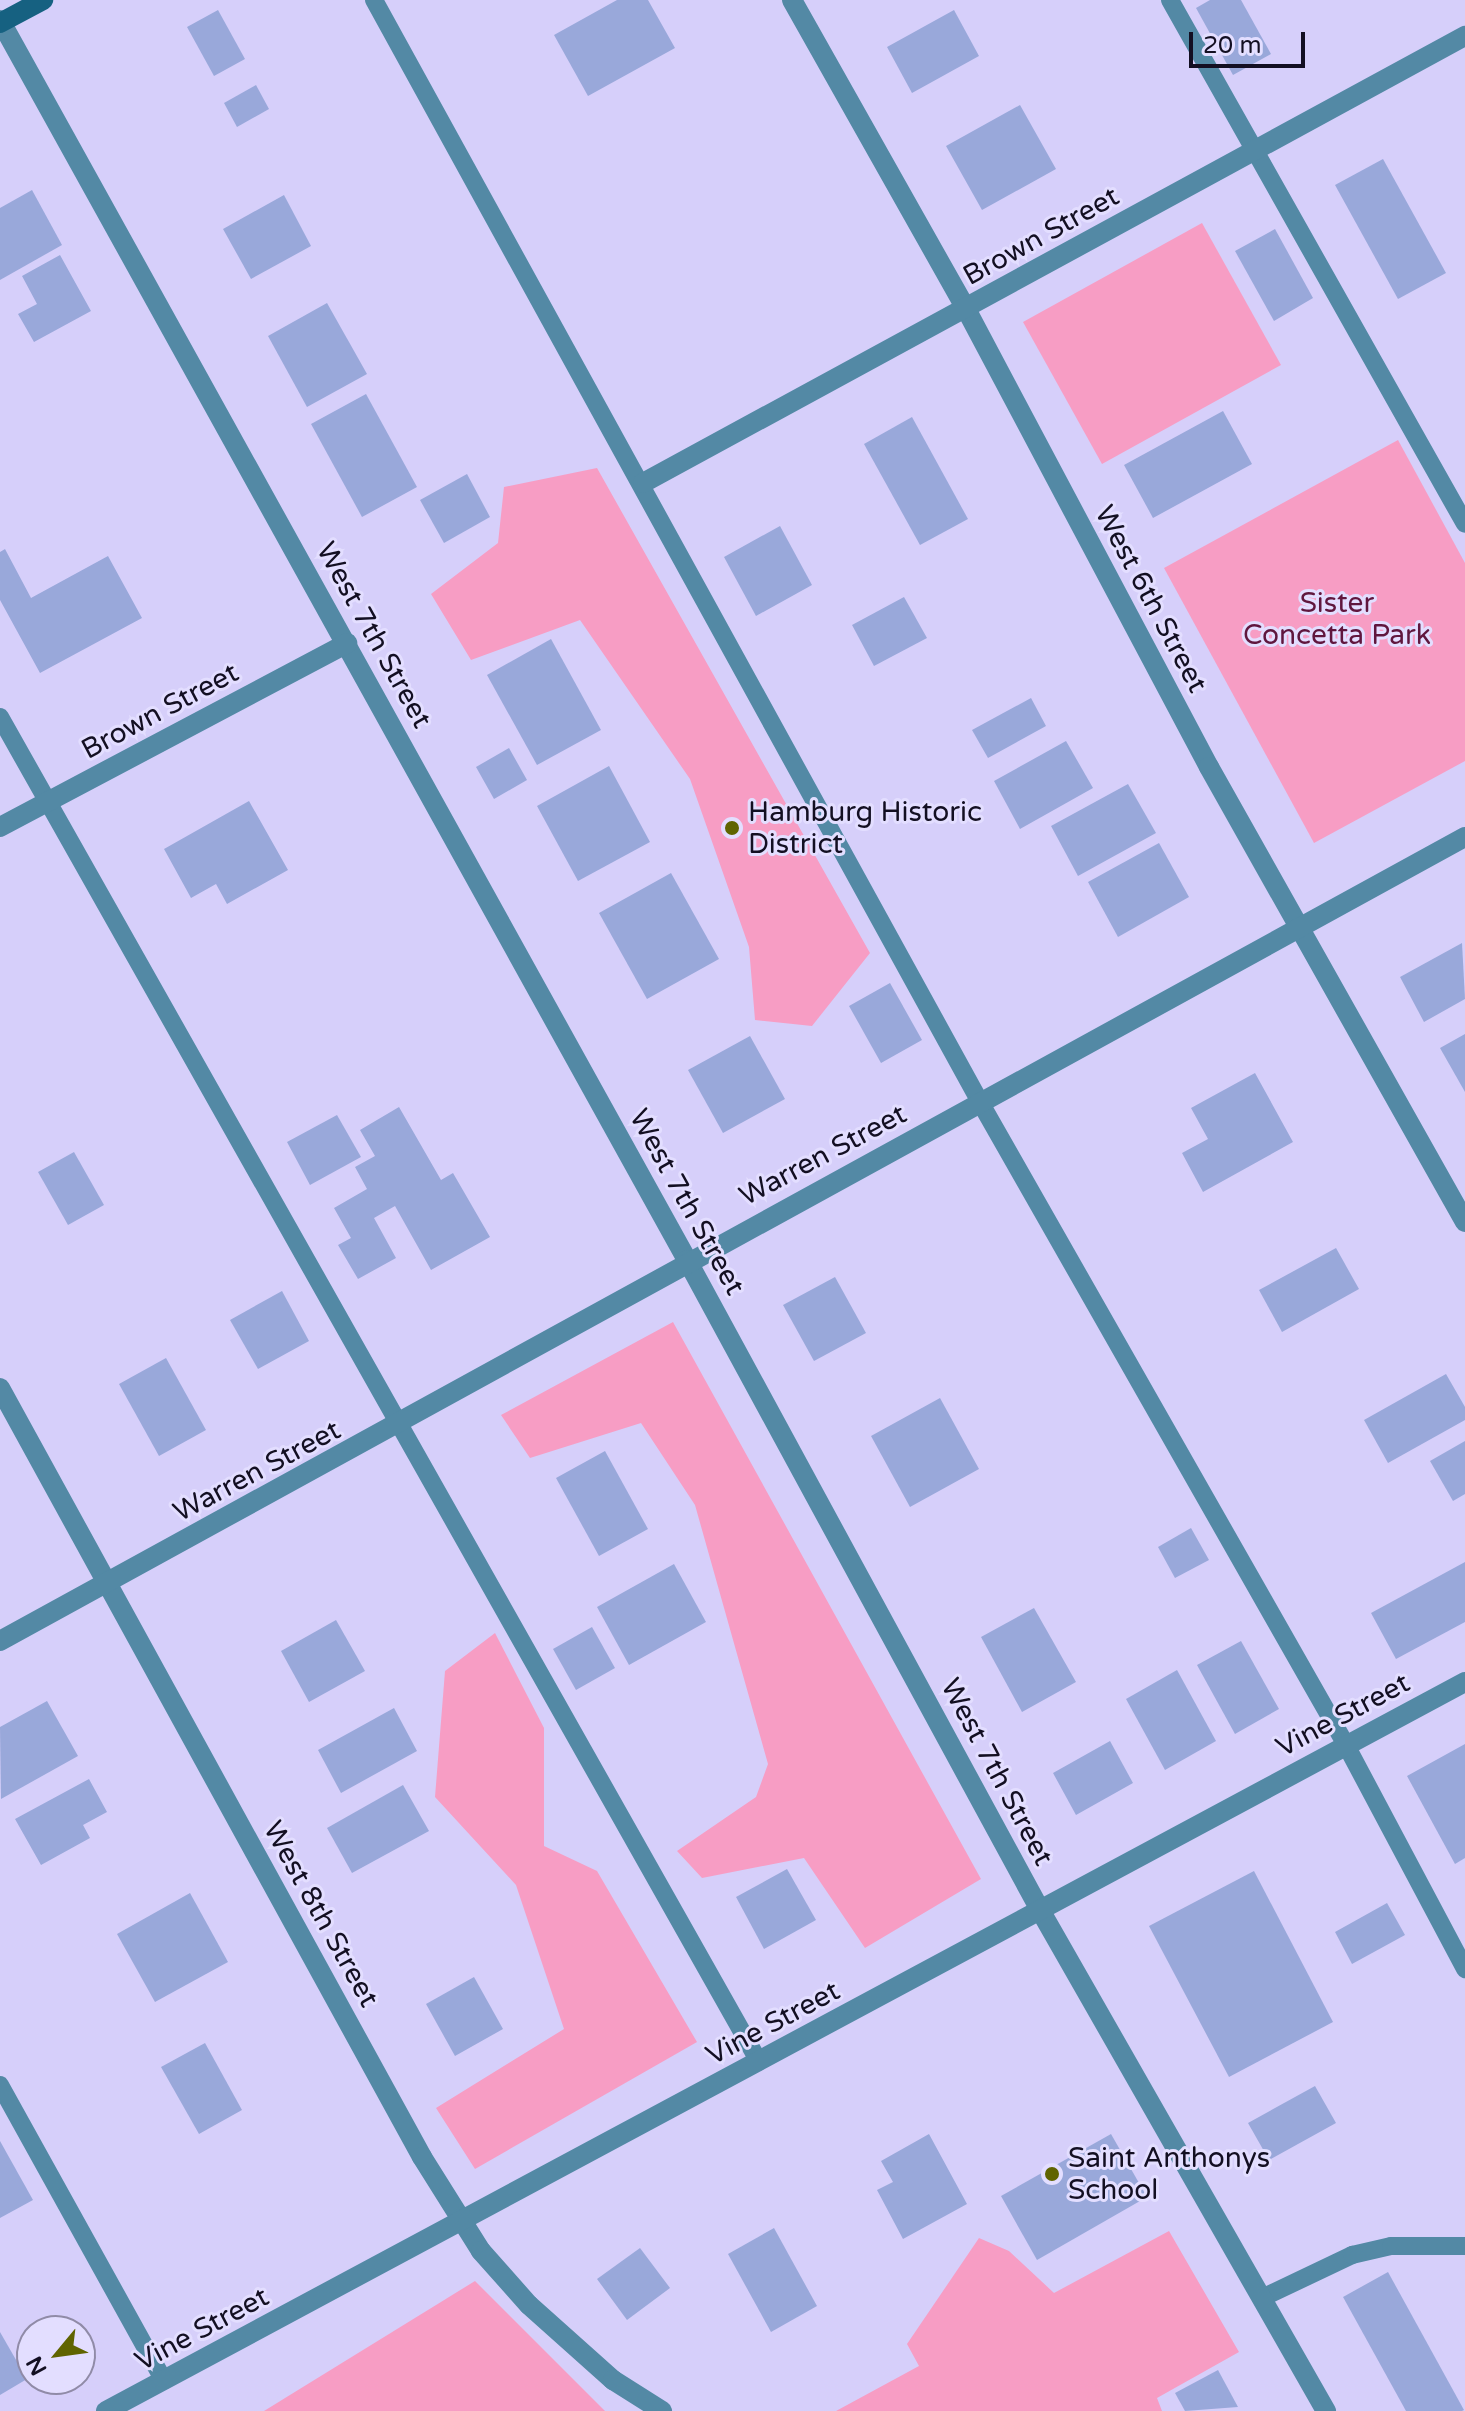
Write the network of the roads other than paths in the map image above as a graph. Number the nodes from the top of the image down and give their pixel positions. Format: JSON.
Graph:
{"nodes":[{"id":1,"x":43,"y":0,"type":"edge"},
{"id":2,"x":374,"y":0,"type":"edge"},
{"id":3,"x":792,"y":0,"type":"edge"},
{"id":4,"x":1170,"y":0,"type":"edge"},
{"id":5,"x":0,"y":22,"type":"edge"},
{"id":6,"x":1465,"y":36,"type":"edge"},
{"id":7,"x":1255,"y":151,"type":"junction"},
{"id":8,"x":966,"y":309,"type":"junction"},
{"id":9,"x":643,"y":483,"type":"junction"},
{"id":10,"x":1465,"y":524,"type":"edge"},
{"id":11,"x":347,"y":643,"type":"junction"},
{"id":12,"x":0,"y":717,"type":"edge"},
{"id":13,"x":46,"y":803,"type":"junction"},
{"id":14,"x":0,"y":827,"type":"edge"},
{"id":15,"x":1465,"y":837,"type":"edge"},
{"id":16,"x":1300,"y":929,"type":"junction"},
{"id":17,"x":980,"y":1102,"type":"junction"},
{"id":18,"x":1465,"y":1222,"type":"edge"},
{"id":19,"x":687,"y":1260,"type":"junction"},
{"id":20,"x":0,"y":1388,"type":"edge"},
{"id":21,"x":399,"y":1426,"type":"junction"},
{"id":22,"x":108,"y":1583,"type":"junction"},
{"id":23,"x":0,"y":1641,"type":"edge"},
{"id":24,"x":1465,"y":1682,"type":"edge"},
{"id":25,"x":1346,"y":1745,"type":"junction"},
{"id":26,"x":1040,"y":1910,"type":"junction"},
{"id":27,"x":1465,"y":1969,"type":"edge"},
{"id":28,"x":759,"y":2062,"type":"junction"},
{"id":29,"x":0,"y":2085,"type":"edge"},
{"id":30,"x":463,"y":2222,"type":"junction"},
{"id":31,"x":1465,"y":2246,"type":"edge"},
{"id":32,"x":1264,"y":2297,"type":"junction"},
{"id":33,"x":164,"y":2381,"type":"junction"},
{"id":34,"x":106,"y":2411,"type":"edge"},
{"id":35,"x":662,"y":2411,"type":"edge"},
{"id":36,"x":1326,"y":2411,"type":"edge"}],
"edges":[{"from":1,"to":5,"type":"street"},
{"from":2,"to":9,"type":"lane"},
{"from":3,"to":8,"type":"street","name":"West 6th Street"},
{"from":4,"to":7,"type":"lane"},
{"from":5,"to":11,"type":"street","name":"West 7th Street"},
{"from":6,"to":7,"type":"street","name":"Brown Street"},
{"from":7,"to":8,"type":"street","name":"Brown Street"},
{"from":7,"to":10,"type":"lane"},
{"from":8,"to":9,"type":"street","name":"Brown Street"},
{"from":8,"to":16,"type":"street","name":"West 6th Street"},
{"from":9,"to":17,"type":"lane"},
{"from":11,"to":13,"type":"street","name":"Brown Street"},
{"from":11,"to":19,"type":"street","name":"West 7th Street"},
{"from":12,"to":13,"type":"lane"},
{"from":13,"to":14,"type":"street","name":"Brown Street"},
{"from":13,"to":21,"type":"lane"},
{"from":15,"to":16,"type":"street","name":"Warren Street"},
{"from":16,"to":17,"type":"street","name":"Warren Street"},
{"from":16,"to":18,"type":"street","name":"West 6th Street"},
{"from":17,"to":19,"type":"street","name":"Warren Street"},
{"from":17,"to":25,"type":"lane"},
{"from":19,"to":21,"type":"street","name":"Warren Street"},
{"from":19,"to":26,"type":"street","name":"West 7th Street"},
{"from":20,"to":22,"type":"street","name":"West 8th Street"},
{"from":21,"to":22,"type":"street","name":"Warren Street"},
{"from":21,"to":28,"type":"lane"},
{"from":22,"to":23,"type":"street","name":"Warren Street"},
{"from":22,"to":30,"type":"street","name":"West 8th Street"},
{"from":24,"to":25,"type":"street","name":"Vine Street"},
{"from":25,"to":26,"type":"street","name":"Vine Street"},
{"from":25,"to":27,"type":"lane"},
{"from":26,"to":28,"type":"street","name":"Vine Street"},
{"from":26,"to":32,"type":"street","name":"West 7th Street"},
{"from":28,"to":30,"type":"street","name":"Vine Street"},
{"from":29,"to":33,"type":"lane"},
{"from":30,"to":33,"type":"street","name":"Vine Street"},
{"from":30,"to":35,"type":"street","name":"West 8th Street"},
{"from":31,"to":32,"type":"lane"},
{"from":32,"to":36,"type":"street","name":"West 7th Street"},
{"from":33,"to":34,"type":"street","name":"Vine Street"}]}
